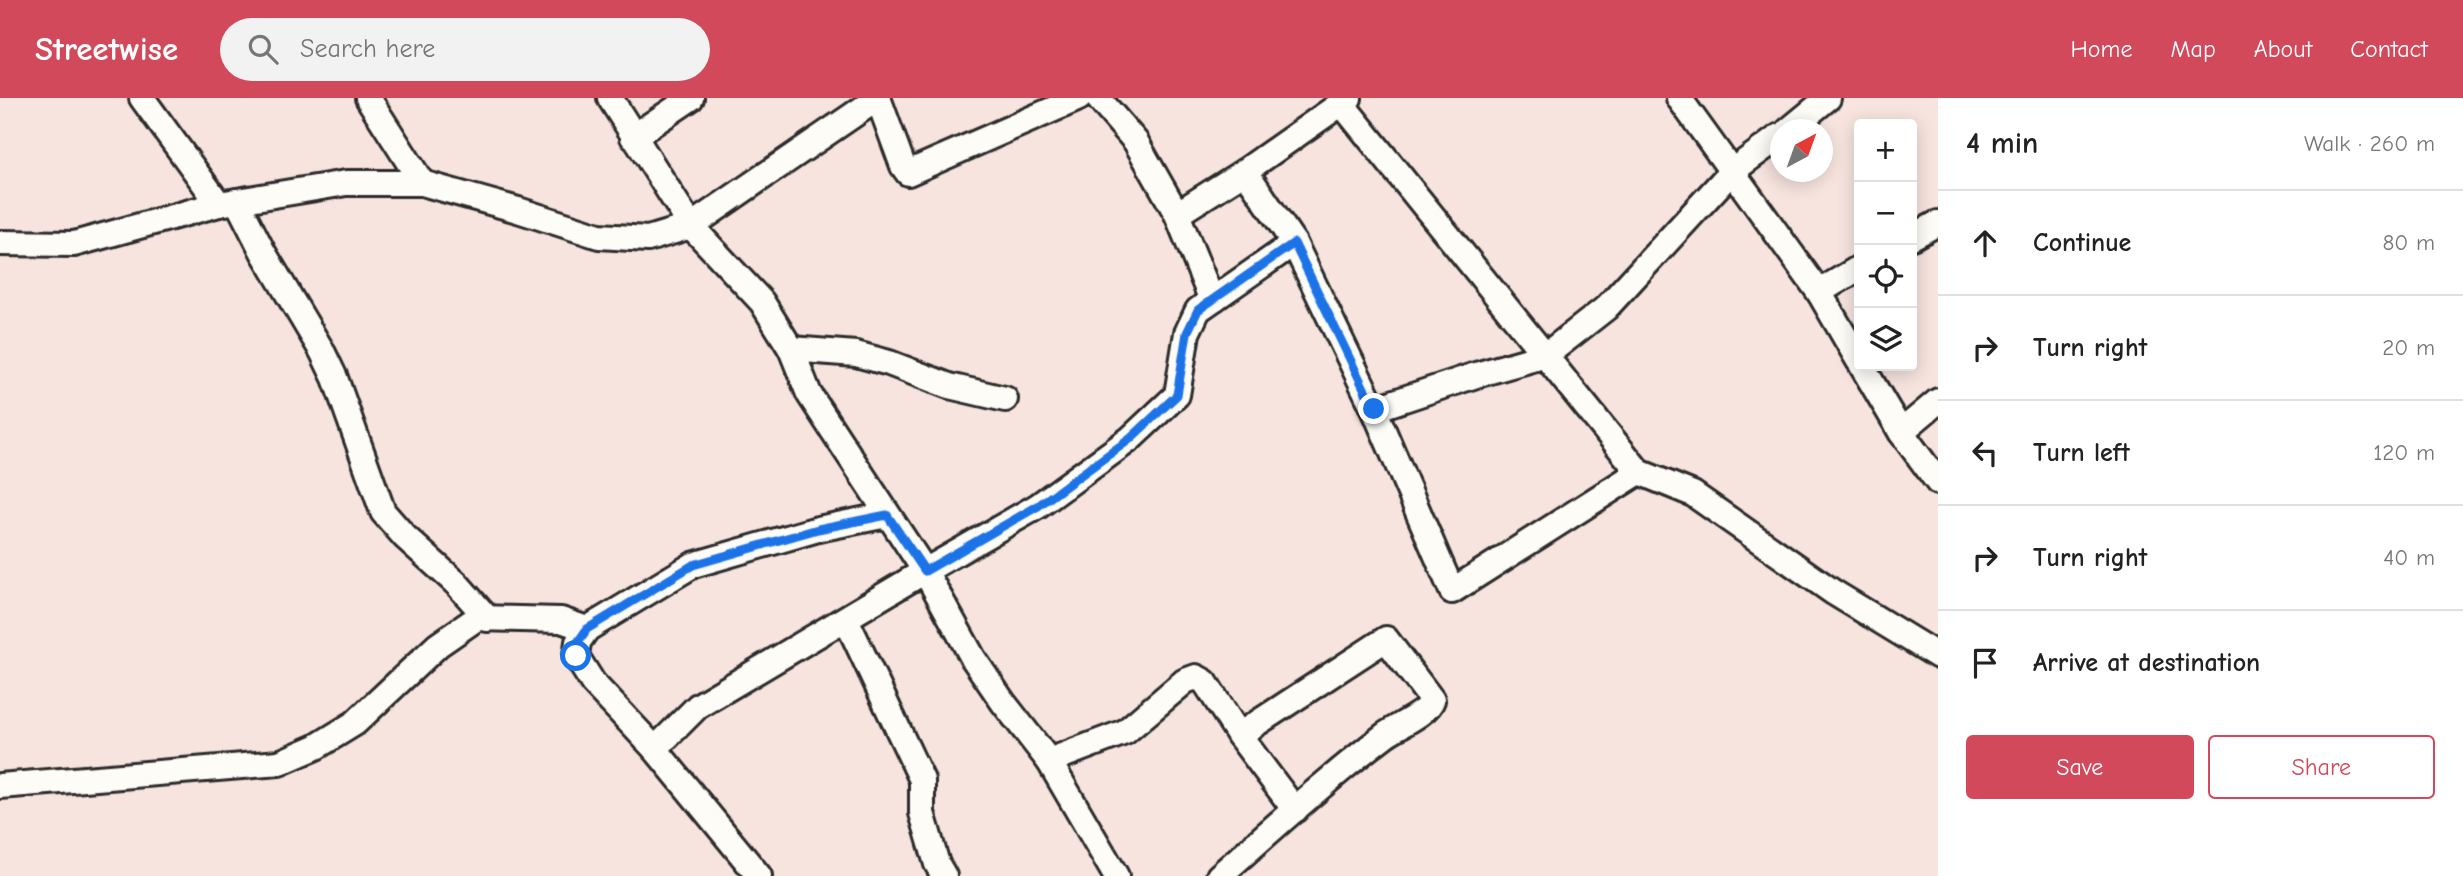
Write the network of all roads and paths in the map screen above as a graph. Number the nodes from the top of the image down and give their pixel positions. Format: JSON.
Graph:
{"nodes":[{"id":1,"x":142,"y":98,"type":"edge"},
{"id":2,"x":368,"y":98,"type":"edge"},
{"id":3,"x":610,"y":98,"type":"edge"},
{"id":4,"x":691,"y":98,"type":"edge"},
{"id":5,"x":878,"y":98,"type":"edge"},
{"id":6,"x":1079,"y":98,"type":"edge"},
{"id":7,"x":1098,"y":98,"type":"edge"},
{"id":8,"x":1679,"y":98,"type":"edge"},
{"id":9,"x":1828,"y":98,"type":"edge"},
{"id":10,"x":1346,"y":101,"type":"edge"},
{"id":11,"x":1802,"y":119,"type":"edge"},
{"id":12,"x":633,"y":137,"type":"junction"},
{"id":13,"x":1770,"y":143,"type":"edge"},
{"id":14,"x":1245,"y":171,"type":"junction"},
{"id":15,"x":1731,"y":172,"type":"junction"},
{"id":16,"x":422,"y":183,"type":"junction"},
{"id":17,"x":228,"y":202,"type":"junction"},
{"id":18,"x":1177,"y":214,"type":"junction"},
{"id":19,"x":1938,"y":223,"type":"edge"},
{"id":20,"x":691,"y":226,"type":"junction"},
{"id":21,"x":1917,"y":234,"type":"edge"},
{"id":22,"x":0,"y":243,"type":"edge"},
{"id":23,"x":1294,"y":243,"type":"junction"},
{"id":24,"x":1854,"y":271,"type":"edge"},
{"id":25,"x":1819,"y":292,"type":"junction"},
{"id":26,"x":1215,"y":298,"type":"junction"},
{"id":27,"x":791,"y":349,"type":"junction"},
{"id":28,"x":1854,"y":352,"type":"edge"},
{"id":29,"x":1546,"y":355,"type":"junction"},
{"id":30,"x":1865,"y":371,"type":"edge"},
{"id":31,"x":1005,"y":399,"type":"dead end"},
{"id":32,"x":1938,"y":401,"type":"edge"},
{"id":33,"x":1374,"y":409,"type":"junction"},
{"id":34,"x":1901,"y":432,"type":"junction"},
{"id":35,"x":1639,"y":472,"type":"junction"},
{"id":36,"x":1938,"y":482,"type":"edge"},
{"id":37,"x":887,"y":515,"type":"junction"},
{"id":38,"x":925,"y":571,"type":"junction"},
{"id":39,"x":488,"y":619,"type":"junction"},
{"id":40,"x":846,"y":619,"type":"junction"},
{"id":41,"x":587,"y":629,"type":"junction"},
{"id":42,"x":1938,"y":656,"type":"edge"},
{"id":43,"x":1239,"y":735,"type":"junction"},
{"id":44,"x":655,"y":749,"type":"junction"},
{"id":45,"x":1049,"y":761,"type":"junction"},
{"id":46,"x":0,"y":786,"type":"edge"},
{"id":47,"x":1295,"y":810,"type":"junction"},
{"id":48,"x":759,"y":876,"type":"edge"},
{"id":49,"x":944,"y":876,"type":"edge"},
{"id":50,"x":1116,"y":876,"type":"edge"},
{"id":51,"x":1219,"y":876,"type":"edge"}],
"edges":[{"from":1,"to":17,"type":"street"},
{"from":2,"to":16,"type":"street"},
{"from":3,"to":12,"type":"street"},
{"from":4,"to":12,"type":"street"},
{"from":5,"to":6,"type":"street"},
{"from":5,"to":20,"type":"street"},
{"from":7,"to":18,"type":"street"},
{"from":8,"to":15,"type":"street"},
{"from":9,"to":11,"type":"street"},
{"from":10,"to":14,"type":"street"},
{"from":10,"to":29,"type":"street"},
{"from":12,"to":20,"type":"street"},
{"from":13,"to":15,"type":"street"},
{"from":14,"to":18,"type":"street"},
{"from":14,"to":23,"type":"street"},
{"from":15,"to":25,"type":"street"},
{"from":15,"to":29,"type":"street"},
{"from":16,"to":17,"type":"street"},
{"from":16,"to":20,"type":"street"},
{"from":17,"to":22,"type":"street"},
{"from":17,"to":39,"type":"street"},
{"from":18,"to":26,"type":"street"},
{"from":19,"to":21,"type":"street"},
{"from":20,"to":27,"type":"street"},
{"from":23,"to":26,"type":"street"},
{"from":23,"to":33,"type":"street"},
{"from":24,"to":25,"type":"street"},
{"from":25,"to":28,"type":"street"},
{"from":26,"to":38,"type":"street"},
{"from":27,"to":31,"type":"street"},
{"from":27,"to":37,"type":"street"},
{"from":29,"to":33,"type":"street"},
{"from":29,"to":35,"type":"street"},
{"from":30,"to":34,"type":"street"},
{"from":32,"to":34,"type":"street"},
{"from":33,"to":35,"type":"street"},
{"from":34,"to":36,"type":"street"},
{"from":35,"to":42,"type":"street"},
{"from":37,"to":38,"type":"street"},
{"from":37,"to":41,"type":"street"},
{"from":38,"to":40,"type":"street"},
{"from":38,"to":45,"type":"street"},
{"from":39,"to":41,"type":"street"},
{"from":39,"to":46,"type":"street"},
{"from":40,"to":44,"type":"street"},
{"from":40,"to":49,"type":"street"},
{"from":41,"to":44,"type":"street"},
{"from":43,"to":45,"type":"street"},
{"from":43,"to":47,"type":"street"},
{"from":43,"to":47,"type":"street"},
{"from":44,"to":48,"type":"street"},
{"from":45,"to":50,"type":"street"},
{"from":47,"to":51,"type":"street"}]}
